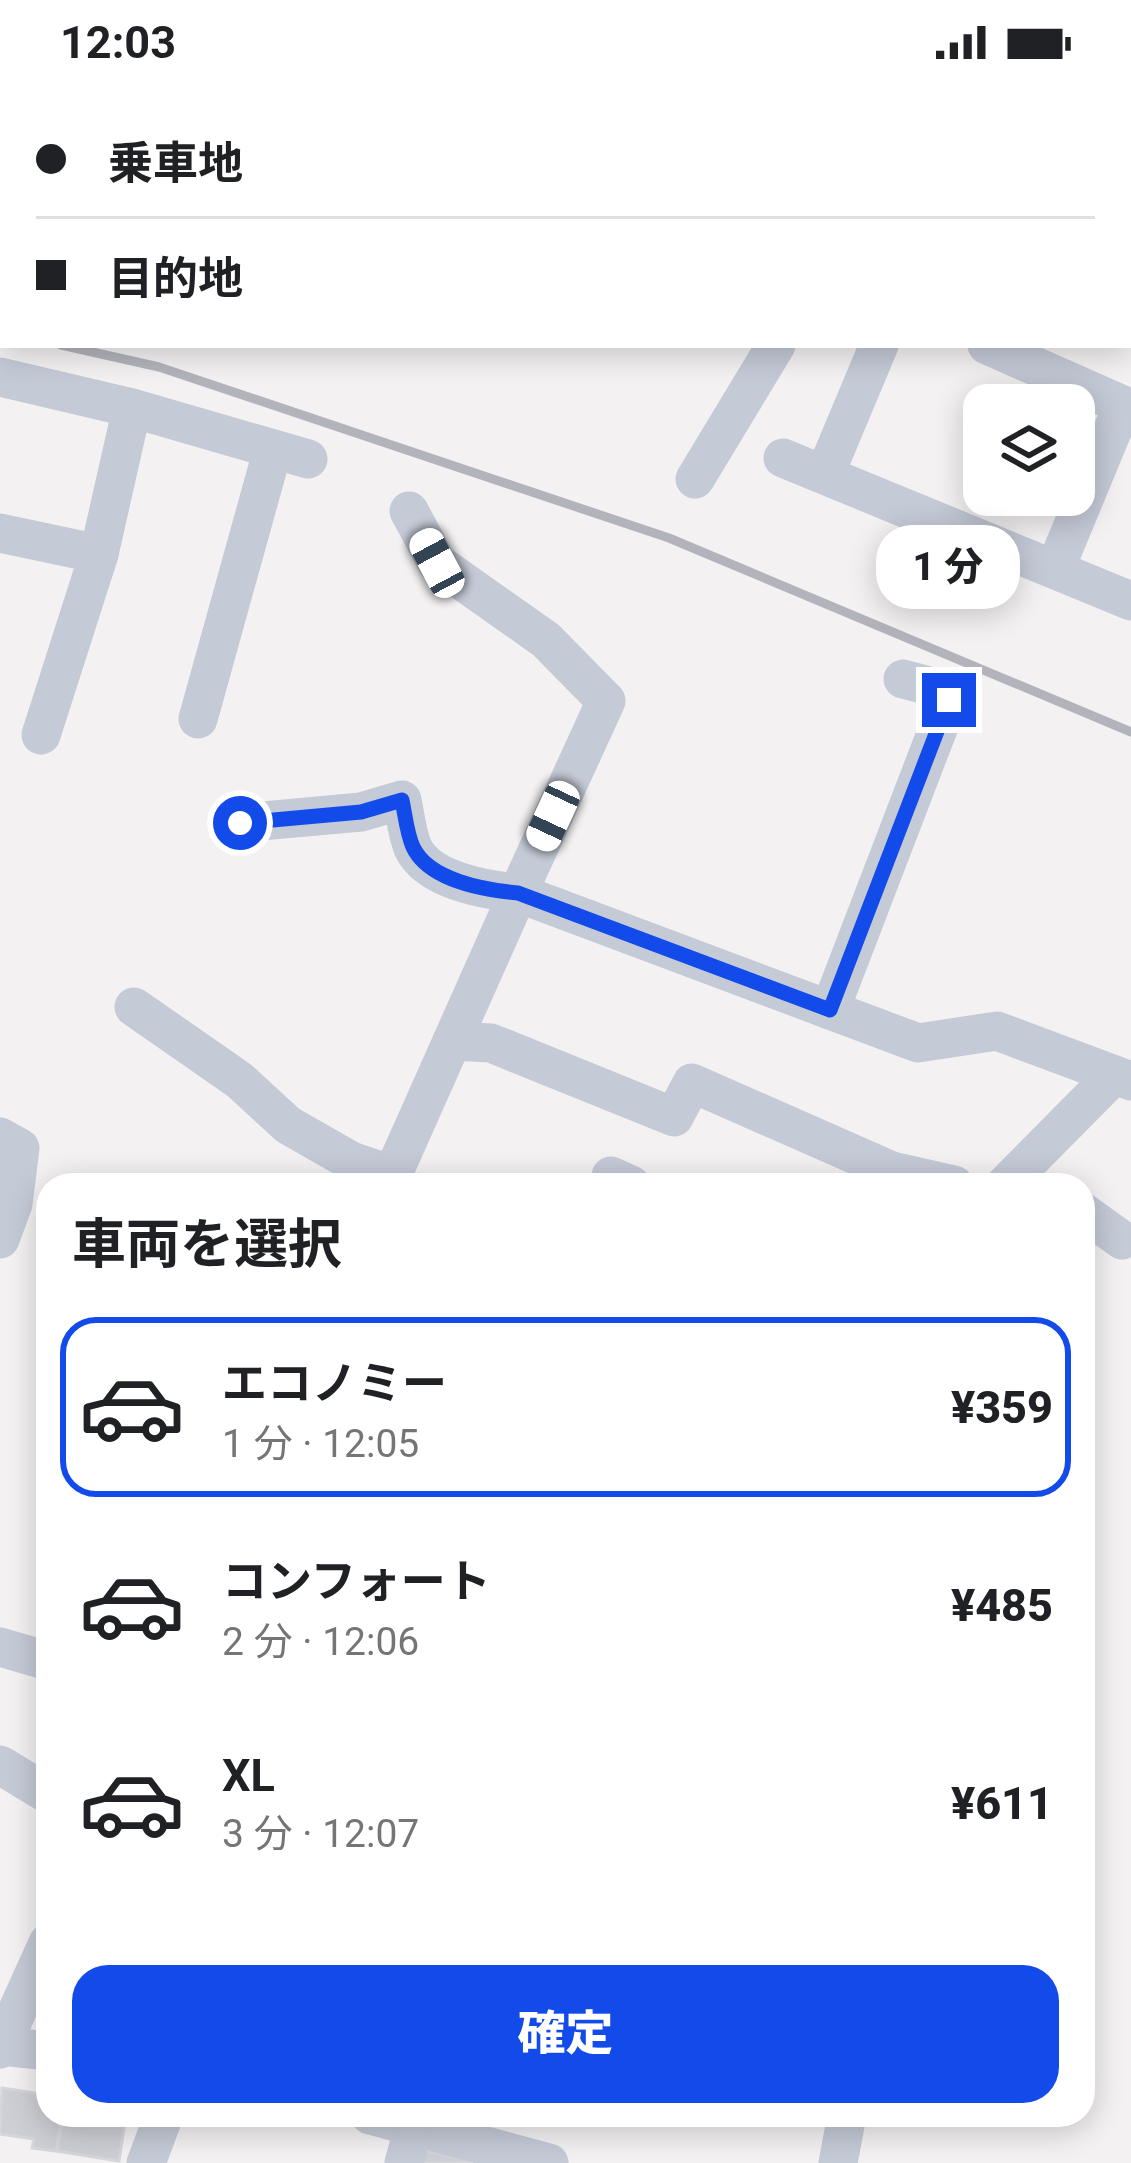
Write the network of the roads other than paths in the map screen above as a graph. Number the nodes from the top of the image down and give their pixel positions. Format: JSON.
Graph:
{"nodes":[{"id":1,"x":774,"y":348,"type":"edge"},
{"id":2,"x":878,"y":348,"type":"edge"},
{"id":3,"x":1002,"y":348,"type":"edge"},
{"id":4,"x":1072,"y":362,"type":"edge"},
{"id":5,"x":0,"y":377,"type":"edge"},
{"id":6,"x":132,"y":408,"type":"junction"},
{"id":7,"x":783,"y":458,"type":"dead end"},
{"id":8,"x":826,"y":475,"type":"junction"},
{"id":9,"x":695,"y":479,"type":"dead end"},
{"id":10,"x":409,"y":511,"type":"dead end"},
{"id":11,"x":0,"y":533,"type":"edge"},
{"id":12,"x":99,"y":554,"type":"junction"},
{"id":13,"x":1054,"y":569,"type":"junction"},
{"id":14,"x":1131,"y":601,"type":"edge"},
{"id":15,"x":903,"y":679,"type":"dead end"},
{"id":16,"x":198,"y":719,"type":"dead end"},
{"id":17,"x":41,"y":735,"type":"dead end"},
{"id":18,"x":240,"y":823,"type":"dead end"},
{"id":19,"x":518,"y":893,"type":"junction"},
{"id":20,"x":134,"y":1007,"type":"dead end"},
{"id":21,"x":830,"y":1010,"type":"junction"},
{"id":22,"x":452,"y":1041,"type":"junction"},
{"id":23,"x":1122,"y":1078,"type":"edge"},
{"id":24,"x":0,"y":1136,"type":"edge"},
{"id":25,"x":376,"y":1173,"type":"edge"},
{"id":26,"x":393,"y":1173,"type":"edge"},
{"id":27,"x":901,"y":1173,"type":"edge"},
{"id":28,"x":1029,"y":1173,"type":"edge"},
{"id":29,"x":1095,"y":1221,"type":"edge"},
{"id":30,"x":0,"y":1239,"type":"edge"},
{"id":31,"x":1122,"y":1240,"type":"dead end"},
{"id":32,"x":0,"y":1647,"type":"edge"},
{"id":33,"x":36,"y":1658,"type":"edge"},
{"id":34,"x":0,"y":1765,"type":"edge"},
{"id":35,"x":36,"y":1787,"type":"edge"},
{"id":36,"x":36,"y":1969,"type":"edge"},
{"id":37,"x":0,"y":2047,"type":"edge"},
{"id":38,"x":36,"y":2050,"type":"edge"},
{"id":39,"x":160,"y":2127,"type":"edge"},
{"id":40,"x":832,"y":2127,"type":"edge"},
{"id":41,"x":394,"y":2128,"type":"edge"},
{"id":42,"x":146,"y":2163,"type":"edge"},
{"id":43,"x":549,"y":2163,"type":"edge"},
{"id":44,"x":838,"y":2163,"type":"edge"}],
"edges":[{"from":1,"to":9,"type":"street"},
{"from":2,"to":8,"type":"street"},
{"from":3,"to":4,"type":"street"},
{"from":4,"to":13,"type":"street"},
{"from":5,"to":6,"type":"street"},
{"from":6,"to":12,"type":"street"},
{"from":6,"to":16,"type":"street"},
{"from":7,"to":8,"type":"street"},
{"from":8,"to":13,"type":"street"},
{"from":10,"to":19,"type":"street"},
{"from":11,"to":12,"type":"street"},
{"from":12,"to":17,"type":"street"},
{"from":13,"to":14,"type":"street"},
{"from":15,"to":21,"type":"street"},
{"from":18,"to":19,"type":"street"},
{"from":19,"to":21,"type":"street"},
{"from":19,"to":22,"type":"street"},
{"from":20,"to":25,"type":"street"},
{"from":21,"to":23,"type":"street"},
{"from":22,"to":26,"type":"street"},
{"from":22,"to":27,"type":"street"},
{"from":23,"to":28,"type":"street"},
{"from":24,"to":30,"type":"street"},
{"from":29,"to":31,"type":"street"},
{"from":32,"to":33,"type":"street"},
{"from":34,"to":35,"type":"street"},
{"from":36,"to":37,"type":"street"},
{"from":37,"to":38,"type":"street"},
{"from":39,"to":42,"type":"street"},
{"from":40,"to":44,"type":"street"},
{"from":41,"to":43,"type":"street"}]}
